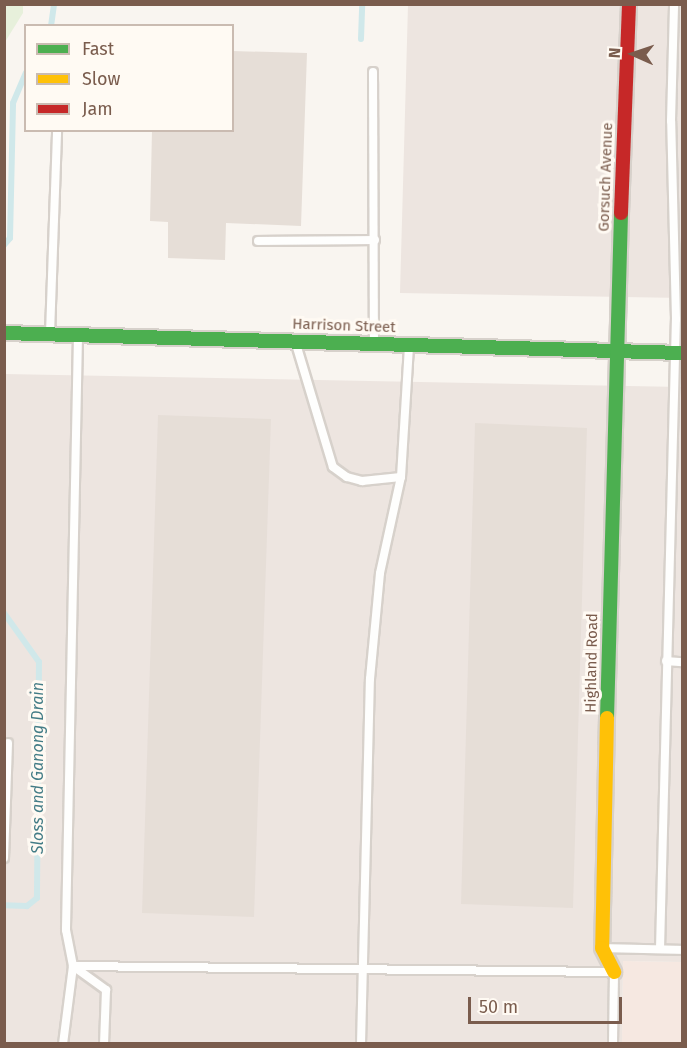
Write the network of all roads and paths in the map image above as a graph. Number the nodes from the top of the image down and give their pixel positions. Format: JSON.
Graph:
{"nodes":[{"id":1,"x":629,"y":4,"type":"edge"},
{"id":2,"x":674,"y":4,"type":"edge"},
{"id":3,"x":373,"y":72,"type":"dead end"},
{"id":4,"x":57,"y":132,"type":"edge"},
{"id":5,"x":375,"y":240,"type":"junction"},
{"id":6,"x":258,"y":241,"type":"dead end"},
{"id":7,"x":4,"y":333,"type":"edge"},
{"id":8,"x":50,"y":334,"type":"junction"},
{"id":9,"x":78,"y":335,"type":"junction"},
{"id":10,"x":295,"y":341,"type":"junction"},
{"id":11,"x":374,"y":343,"type":"junction"},
{"id":12,"x":409,"y":344,"type":"junction"},
{"id":13,"x":615,"y":351,"type":"junction"},
{"id":14,"x":679,"y":353,"type":"edge"},
{"id":15,"x":401,"y":477,"type":"junction"},
{"id":16,"x":666,"y":661,"type":"junction"},
{"id":17,"x":682,"y":662,"type":"edge"},
{"id":18,"x":8,"y":743,"type":"dead end"},
{"id":19,"x":4,"y":858,"type":"edge"},
{"id":20,"x":602,"y":948,"type":"junction"},
{"id":21,"x":660,"y":949,"type":"junction"},
{"id":22,"x":682,"y":950,"type":"edge"},
{"id":23,"x":73,"y":966,"type":"junction"},
{"id":24,"x":363,"y":972,"type":"junction"},
{"id":25,"x":614,"y":972,"type":"junction"},
{"id":26,"x":63,"y":1044,"type":"edge"},
{"id":27,"x":104,"y":1044,"type":"edge"},
{"id":28,"x":361,"y":1044,"type":"edge"},
{"id":29,"x":612,"y":1044,"type":"edge"}],
"edges":[{"from":1,"to":13,"type":"street","name":"Gorsuch Avenue"},
{"from":2,"to":14,"type":"lane"},
{"from":3,"to":5,"type":"lane"},
{"from":4,"to":8,"type":"lane"},
{"from":5,"to":6,"type":"lane"},
{"from":5,"to":11,"type":"lane"},
{"from":7,"to":8,"type":"street","name":"Harrison Street"},
{"from":8,"to":9,"type":"street","name":"Harrison Street"},
{"from":9,"to":10,"type":"street","name":"Harrison Street"},
{"from":9,"to":23,"type":"lane"},
{"from":10,"to":11,"type":"street","name":"Harrison Street"},
{"from":10,"to":15,"type":"lane"},
{"from":11,"to":12,"type":"street","name":"Harrison Street"},
{"from":12,"to":13,"type":"street","name":"Harrison Street"},
{"from":12,"to":15,"type":"lane"},
{"from":13,"to":14,"type":"street","name":"Harrison Street"},
{"from":13,"to":20,"type":"street","name":"Highland Road"},
{"from":14,"to":16,"type":"lane"},
{"from":15,"to":24,"type":"lane"},
{"from":16,"to":17,"type":"lane"},
{"from":16,"to":21,"type":"lane"},
{"from":18,"to":19,"type":"lane"},
{"from":20,"to":21,"type":"lane"},
{"from":20,"to":25,"type":"street","name":"Highland Road"},
{"from":21,"to":22,"type":"lane"},
{"from":23,"to":24,"type":"lane"},
{"from":23,"to":26,"type":"lane"},
{"from":23,"to":27,"type":"lane"},
{"from":24,"to":25,"type":"lane"},
{"from":24,"to":28,"type":"lane"},
{"from":25,"to":29,"type":"lane"}]}
